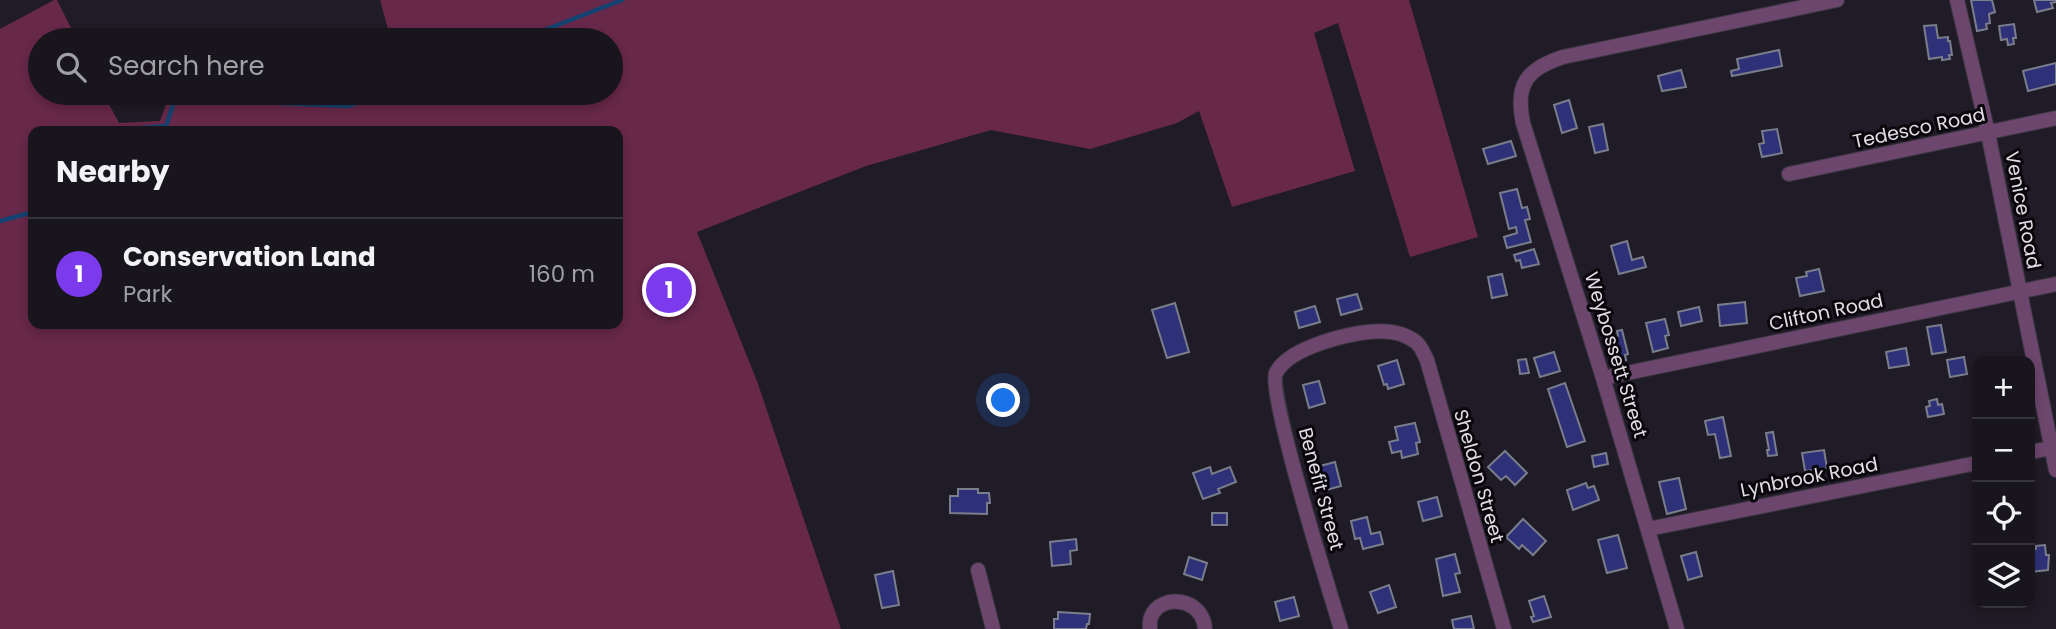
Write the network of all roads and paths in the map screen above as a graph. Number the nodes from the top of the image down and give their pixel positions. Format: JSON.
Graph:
{"nodes":[{"id":1,"x":1837,"y":0,"type":"edge"},
{"id":2,"x":1958,"y":0,"type":"edge"},
{"id":3,"x":2056,"y":118,"type":"edge"},
{"id":4,"x":1988,"y":133,"type":"junction"},
{"id":5,"x":1789,"y":174,"type":"dead end"},
{"id":6,"x":2056,"y":284,"type":"edge"},
{"id":7,"x":2020,"y":291,"type":"junction"},
{"id":8,"x":1410,"y":339,"type":"joint"},
{"id":9,"x":1603,"y":378,"type":"junction"},
{"id":10,"x":2054,"y":447,"type":"edge"},
{"id":11,"x":2035,"y":451,"type":"edge"},
{"id":12,"x":1972,"y":464,"type":"edge"},
{"id":13,"x":2056,"y":470,"type":"edge"},
{"id":14,"x":1648,"y":529,"type":"junction"},
{"id":15,"x":978,"y":570,"type":"dead end"},
{"id":16,"x":993,"y":629,"type":"edge"},
{"id":17,"x":1150,"y":629,"type":"edge"},
{"id":18,"x":1205,"y":629,"type":"edge"},
{"id":19,"x":1340,"y":629,"type":"edge"},
{"id":20,"x":1504,"y":629,"type":"edge"},
{"id":21,"x":1677,"y":629,"type":"edge"}],
"edges":[{"from":1,"to":9,"type":"street","name":"Weybossett Street"},
{"from":2,"to":4,"type":"street","name":"Venice Road"},
{"from":3,"to":4,"type":"street","name":"Tedesco Road"},
{"from":4,"to":5,"type":"street","name":"Tedesco Road"},
{"from":4,"to":7,"type":"street","name":"Venice Road"},
{"from":6,"to":7,"type":"street","name":"Clifton Road"},
{"from":7,"to":9,"type":"street","name":"Clifton Road"},
{"from":7,"to":10,"type":"street","name":"Venice Road"},
{"from":8,"to":19,"type":"street","name":"Benefit Street"},
{"from":8,"to":20,"type":"street","name":"Sheldon Street"},
{"from":9,"to":14,"type":"street","name":"Weybossett Street"},
{"from":10,"to":11,"type":"street"},
{"from":10,"to":13,"type":"street","name":"Venice Road"},
{"from":12,"to":14,"type":"street","name":"Lynbrook Road"},
{"from":14,"to":21,"type":"street","name":"Weybossett Street"},
{"from":15,"to":16,"type":"street"},
{"from":17,"to":18,"type":"street"}]}
